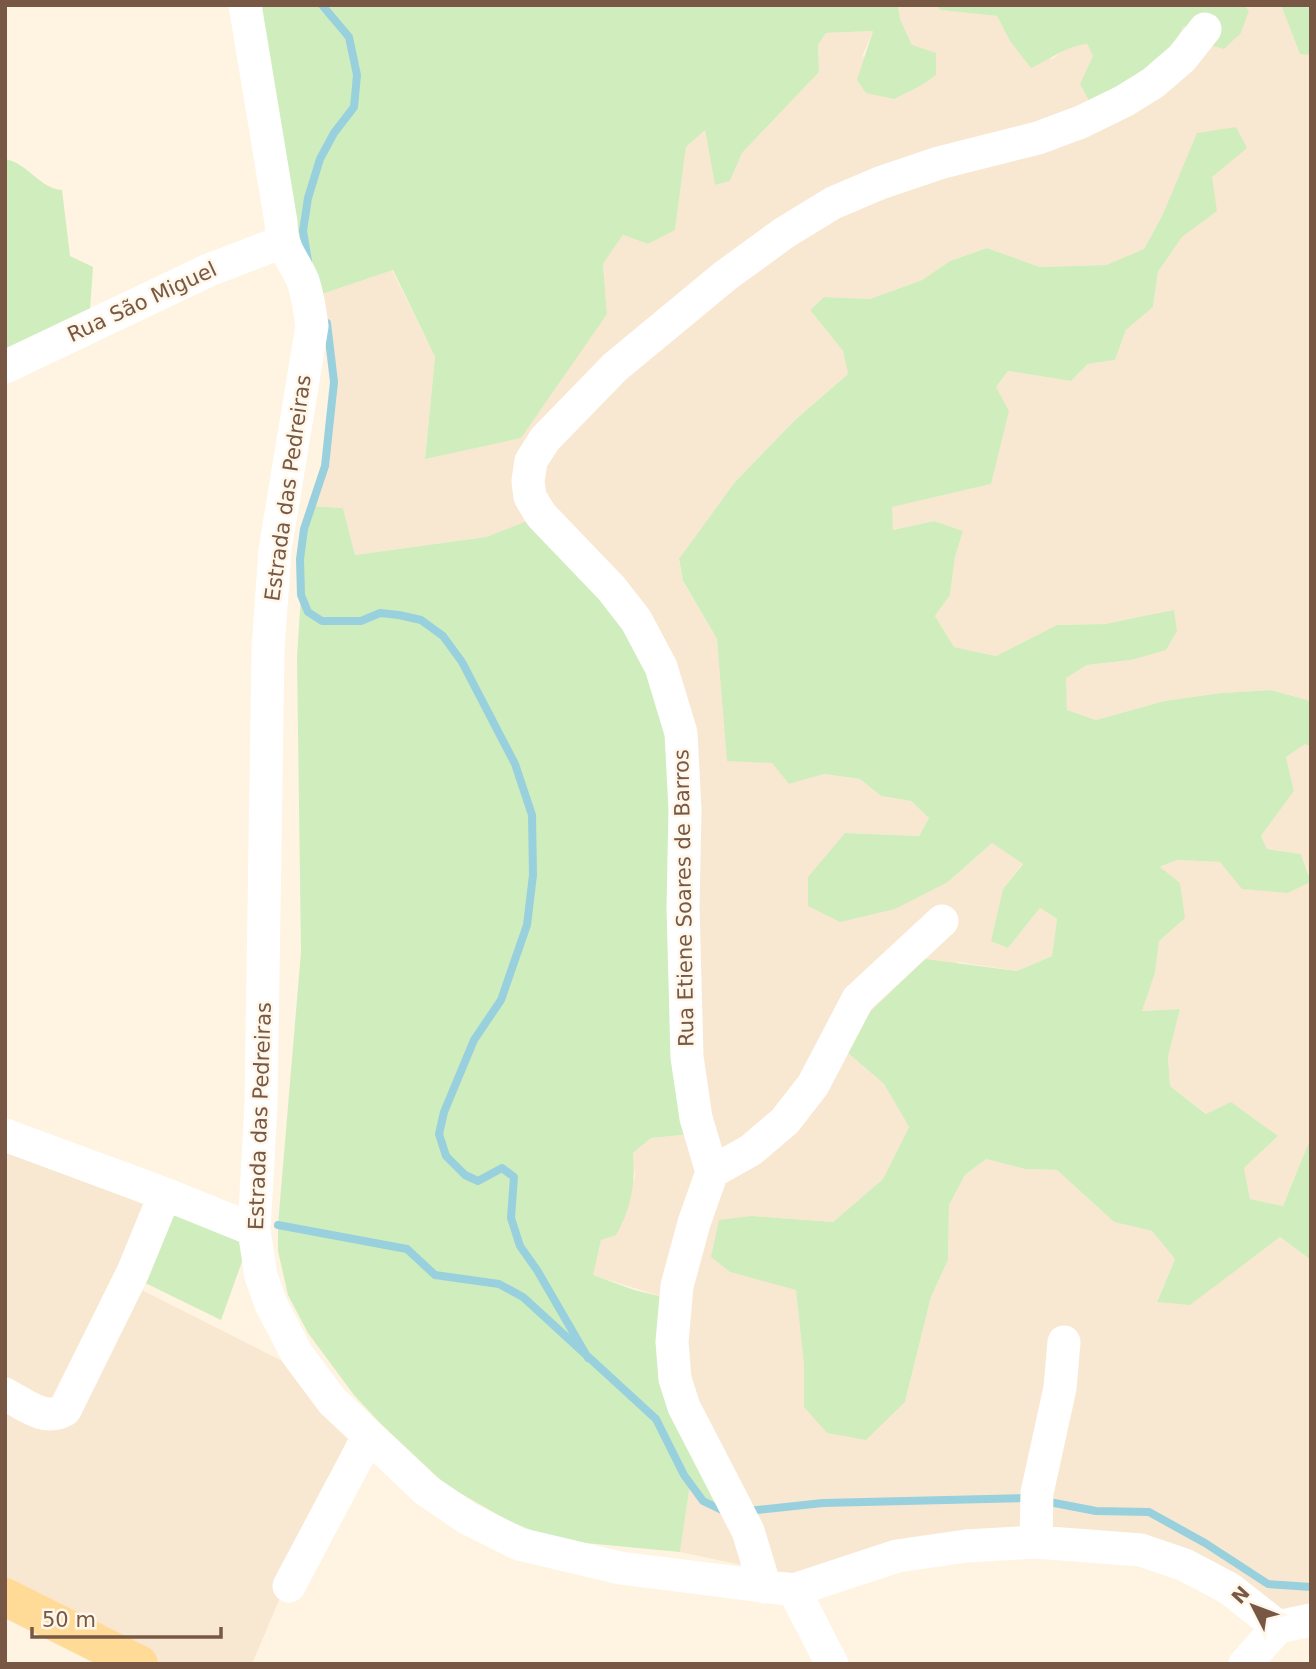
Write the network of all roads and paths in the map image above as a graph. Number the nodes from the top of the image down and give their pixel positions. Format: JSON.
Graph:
{"nodes":[{"id":1,"x":245,"y":5,"type":"edge"},
{"id":2,"x":1205,"y":29,"type":"dead end"},
{"id":3,"x":282,"y":242,"type":"junction"},
{"id":4,"x":5,"y":367,"type":"edge"},
{"id":5,"x":942,"y":921,"type":"dead end"},
{"id":6,"x":5,"y":1135,"type":"edge"},
{"id":7,"x":712,"y":1172,"type":"junction"},
{"id":8,"x":165,"y":1194,"type":"junction"},
{"id":9,"x":254,"y":1230,"type":"junction"},
{"id":10,"x":1064,"y":1342,"type":"dead end"},
{"id":11,"x":5,"y":1394,"type":"edge"},
{"id":12,"x":368,"y":1437,"type":"junction"},
{"id":13,"x":1036,"y":1542,"type":"junction"},
{"id":14,"x":289,"y":1586,"type":"dead end"},
{"id":15,"x":779,"y":1588,"type":"junction"},
{"id":16,"x":5,"y":1597,"type":"edge"},
{"id":17,"x":1311,"y":1620,"type":"edge"},
{"id":18,"x":1279,"y":1627,"type":"junction"},
{"id":19,"x":139,"y":1664,"type":"edge"},
{"id":20,"x":832,"y":1664,"type":"edge"},
{"id":21,"x":1245,"y":1664,"type":"edge"}],
"edges":[{"from":1,"to":3,"type":"street","name":"Estrada das Pedreiras"},
{"from":2,"to":7,"type":"street","name":"Rua Etiene Soares de Barros"},
{"from":3,"to":4,"type":"street","name":"Rua São Miguel"},
{"from":3,"to":9,"type":"street","name":"Estrada das Pedreiras"},
{"from":5,"to":7,"type":"street"},
{"from":6,"to":8,"type":"street"},
{"from":7,"to":15,"type":"street"},
{"from":8,"to":9,"type":"street"},
{"from":8,"to":11,"type":"street"},
{"from":9,"to":12,"type":"street","name":"Estrada das Pedreiras"},
{"from":10,"to":13,"type":"street"},
{"from":12,"to":14,"type":"street"},
{"from":12,"to":15,"type":"street","name":"Estrada das Pedreiras"},
{"from":13,"to":15,"type":"street","name":"Estrada das Pedreiras"},
{"from":13,"to":18,"type":"street","name":"Estrada das Pedreiras"},
{"from":15,"to":20,"type":"street"},
{"from":16,"to":19,"type":"main road"},
{"from":17,"to":18,"type":"street"},
{"from":18,"to":21,"type":"street"}]}
